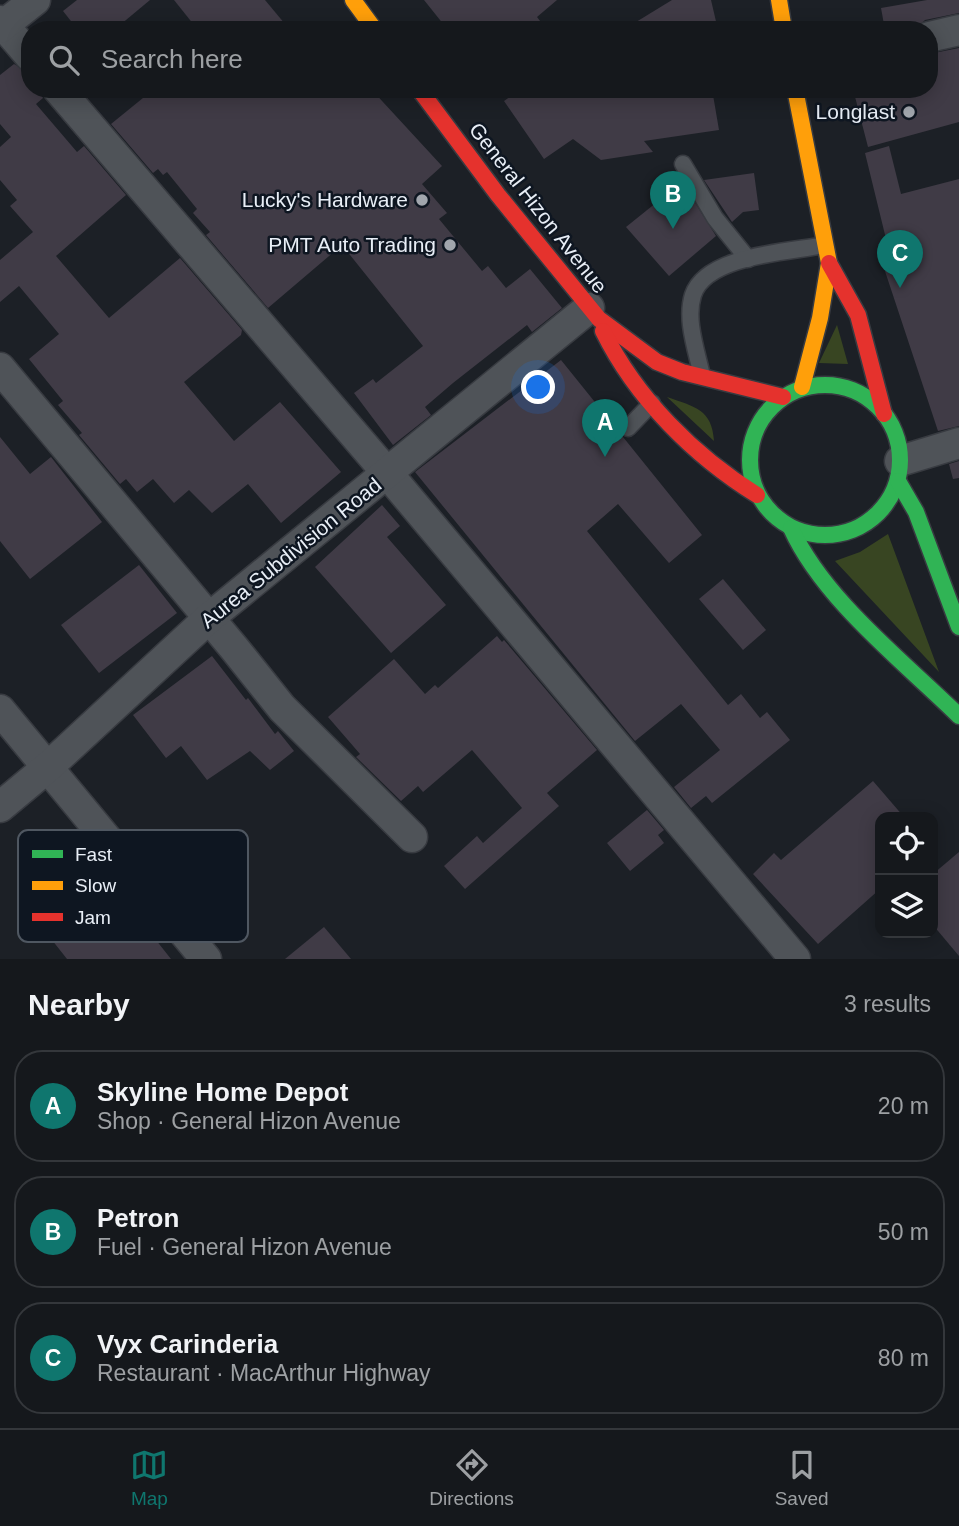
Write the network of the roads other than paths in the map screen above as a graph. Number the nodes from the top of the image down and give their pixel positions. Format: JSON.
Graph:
{"nodes":[{"id":1,"x":35,"y":0,"type":"edge"},
{"id":2,"x":779,"y":0,"type":"edge"},
{"id":3,"x":355,"y":1,"type":"edge"},
{"id":4,"x":369,"y":21,"type":"edge"},
{"id":5,"x":782,"y":21,"type":"edge"},
{"id":6,"x":1,"y":25,"type":"edge"},
{"id":7,"x":959,"y":30,"type":"edge"},
{"id":8,"x":938,"y":35,"type":"edge"},
{"id":9,"x":21,"y":46,"type":"edge"},
{"id":10,"x":66,"y":98,"type":"edge"},
{"id":11,"x":426,"y":98,"type":"edge"},
{"id":12,"x":797,"y":98,"type":"edge"},
{"id":13,"x":683,"y":164,"type":"dead end"},
{"id":14,"x":825,"y":245,"type":"junction"},
{"id":15,"x":748,"y":258,"type":"junction"},
{"id":16,"x":829,"y":263,"type":"junction"},
{"id":17,"x":594,"y":314,"type":"junction"},
{"id":18,"x":0,"y":368,"type":"edge"},
{"id":19,"x":702,"y":376,"type":"junction"},
{"id":20,"x":802,"y":387,"type":"junction"},
{"id":21,"x":783,"y":397,"type":"junction"},
{"id":22,"x":654,"y":401,"type":"junction"},
{"id":23,"x":884,"y":414,"type":"junction"},
{"id":24,"x":628,"y":428,"type":"dead end"},
{"id":25,"x":959,"y":443,"type":"edge"},
{"id":26,"x":899,"y":471,"type":"junction"},
{"id":27,"x":388,"y":474,"type":"junction"},
{"id":28,"x":757,"y":495,"type":"junction"},
{"id":29,"x":791,"y":528,"type":"junction"},
{"id":30,"x":209,"y":618,"type":"junction"},
{"id":31,"x":959,"y":627,"type":"edge"},
{"id":32,"x":0,"y":710,"type":"edge"},
{"id":33,"x":959,"y":716,"type":"edge"},
{"id":34,"x":48,"y":767,"type":"junction"},
{"id":35,"x":0,"y":807,"type":"edge"},
{"id":36,"x":100,"y":830,"type":"edge"},
{"id":37,"x":412,"y":837,"type":"dead end"},
{"id":38,"x":192,"y":942,"type":"edge"},
{"id":39,"x":206,"y":959,"type":"edge"},
{"id":40,"x":795,"y":959,"type":"edge"}],
"edges":[{"from":1,"to":6,"type":"street"},
{"from":2,"to":5,"type":"main road"},
{"from":3,"to":4,"type":"main road"},
{"from":6,"to":9,"type":"street"},
{"from":7,"to":8,"type":"street"},
{"from":10,"to":27,"type":"street"},
{"from":11,"to":17,"type":"main road","name":"General Hizon Avenue"},
{"from":12,"to":14,"type":"main road"},
{"from":13,"to":15,"type":"lane"},
{"from":14,"to":15,"type":"lane"},
{"from":14,"to":16,"type":"main road"},
{"from":15,"to":19,"type":"lane"},
{"from":16,"to":20,"type":"main road"},
{"from":16,"to":23,"type":"main road"},
{"from":17,"to":19,"type":"main road","name":"General Hizon Avenue"},
{"from":17,"to":22,"type":"main road","name":"General Hizon Avenue"},
{"from":17,"to":27,"type":"street","name":"Aurea Subdivision Road"},
{"from":18,"to":30,"type":"street"},
{"from":19,"to":21,"type":"main road","name":"General Hizon Avenue"},
{"from":20,"to":21,"type":"main road"},
{"from":20,"to":23,"type":"main road"},
{"from":21,"to":28,"type":"main road"},
{"from":22,"to":24,"type":"lane"},
{"from":22,"to":28,"type":"main road","name":"General Hizon Avenue"},
{"from":23,"to":26,"type":"main road"},
{"from":25,"to":26,"type":"street"},
{"from":26,"to":29,"type":"main road"},
{"from":26,"to":31,"type":"main road"},
{"from":27,"to":30,"type":"street","name":"Aurea Subdivision Road"},
{"from":27,"to":40,"type":"street"},
{"from":28,"to":29,"type":"main road"},
{"from":29,"to":33,"type":"main road"},
{"from":30,"to":34,"type":"street","name":"Aurea Subdivision Road"},
{"from":30,"to":37,"type":"street"},
{"from":32,"to":34,"type":"street"},
{"from":34,"to":35,"type":"street","name":"Aurea Subdivision Road"},
{"from":34,"to":36,"type":"street"},
{"from":38,"to":39,"type":"street"}]}
